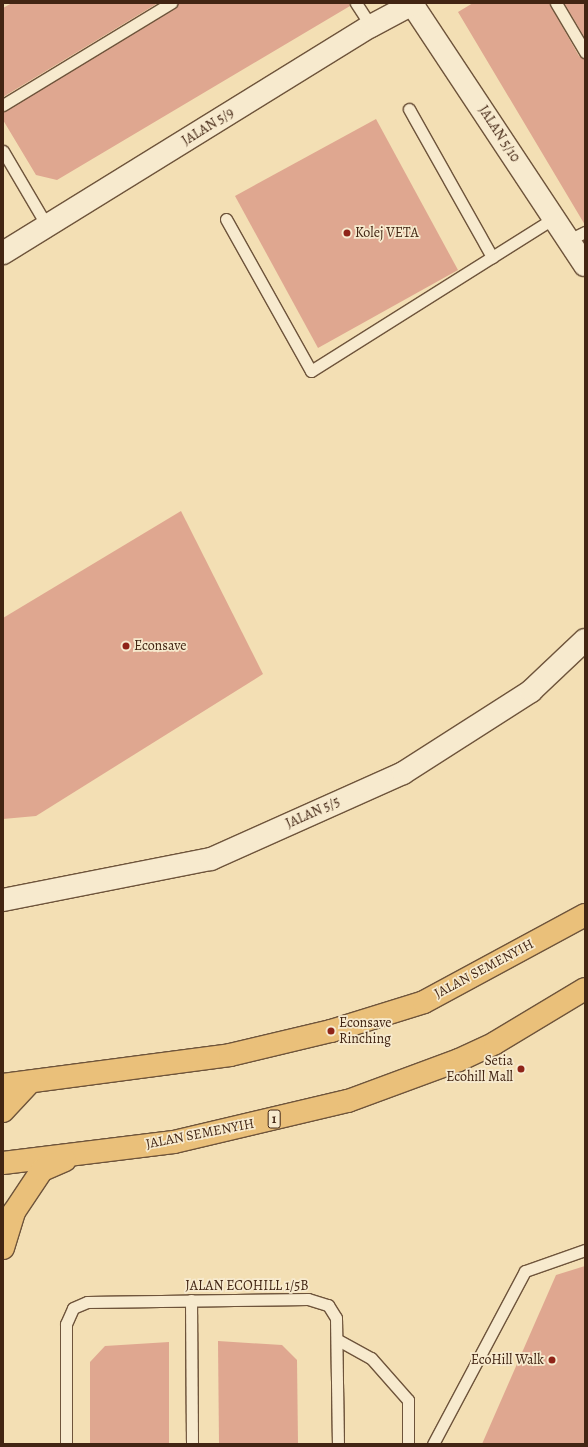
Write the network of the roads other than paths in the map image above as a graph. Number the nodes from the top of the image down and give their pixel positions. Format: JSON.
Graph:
{"nodes":[{"id":1,"x":171,"y":3,"type":"edge"},
{"id":2,"x":356,"y":3,"type":"edge"},
{"id":3,"x":413,"y":3,"type":"edge"},
{"id":4,"x":556,"y":3,"type":"edge"},
{"id":5,"x":371,"y":26,"type":"junction"},
{"id":6,"x":585,"y":52,"type":"edge"},
{"id":7,"x":3,"y":105,"type":"edge"},
{"id":8,"x":409,"y":109,"type":"dead end"},
{"id":9,"x":3,"y":151,"type":"edge"},
{"id":10,"x":554,"y":218,"type":"junction"},
{"id":11,"x":226,"y":219,"type":"dead end"},
{"id":12,"x":46,"y":226,"type":"junction"},
{"id":13,"x":577,"y":236,"type":"edge"},
{"id":14,"x":3,"y":253,"type":"edge"},
{"id":15,"x":492,"y":257,"type":"junction"},
{"id":16,"x":585,"y":265,"type":"edge"},
{"id":17,"x":585,"y":640,"type":"edge"},
{"id":18,"x":3,"y":900,"type":"edge"},
{"id":19,"x":585,"y":915,"type":"edge"},
{"id":20,"x":585,"y":989,"type":"edge"},
{"id":21,"x":30,"y":1082,"type":"junction"},
{"id":22,"x":3,"y":1084,"type":"edge"},
{"id":23,"x":3,"y":1111,"type":"edge"},
{"id":24,"x":83,"y":1152,"type":"junction"},
{"id":25,"x":3,"y":1163,"type":"edge"},
{"id":26,"x":3,"y":1248,"type":"edge"},
{"id":27,"x":585,"y":1250,"type":"edge"},
{"id":28,"x":191,"y":1300,"type":"junction"},
{"id":29,"x":338,"y":1340,"type":"junction"},
{"id":30,"x":66,"y":1444,"type":"edge"},
{"id":31,"x":192,"y":1444,"type":"edge"},
{"id":32,"x":338,"y":1444,"type":"edge"},
{"id":33,"x":408,"y":1444,"type":"edge"},
{"id":34,"x":433,"y":1444,"type":"edge"}],
"edges":[{"from":1,"to":7,"type":"lane"},
{"from":2,"to":5,"type":"lane"},
{"from":3,"to":5,"type":"street","name":"JALAN 5/9"},
{"from":3,"to":10,"type":"street","name":"JALAN 5/10"},
{"from":4,"to":6,"type":"lane"},
{"from":5,"to":12,"type":"street","name":"JALAN 5/9"},
{"from":8,"to":15,"type":"lane"},
{"from":9,"to":12,"type":"lane"},
{"from":10,"to":13,"type":"street","name":"JALAN 5/10"},
{"from":10,"to":15,"type":"lane"},
{"from":11,"to":15,"type":"lane"},
{"from":12,"to":14,"type":"street","name":"JALAN 5/9"},
{"from":13,"to":16,"type":"street","name":"JALAN 5/10"},
{"from":17,"to":18,"type":"street","name":"JALAN 5/5"},
{"from":19,"to":21,"type":"main road","name":"JALAN SEMENYIH"},
{"from":20,"to":24,"type":"main road","name":"JALAN SEMENYIH","number":"1"},
{"from":21,"to":22,"type":"main road","name":"JALAN SEMENYIH"},
{"from":21,"to":23,"type":"main road"},
{"from":24,"to":25,"type":"main road","name":"JALAN SEMENYIH","number":"1"},
{"from":24,"to":26,"type":"main road"},
{"from":27,"to":34,"type":"lane"},
{"from":28,"to":29,"type":"lane","name":"JALAN ECOHILL 1/5B"},
{"from":28,"to":30,"type":"lane","name":"JALAN ECOHILL 1/5B"},
{"from":28,"to":31,"type":"lane"},
{"from":29,"to":32,"type":"lane","name":"JALAN ECOHILL 1/5B"},
{"from":29,"to":33,"type":"lane"}]}
